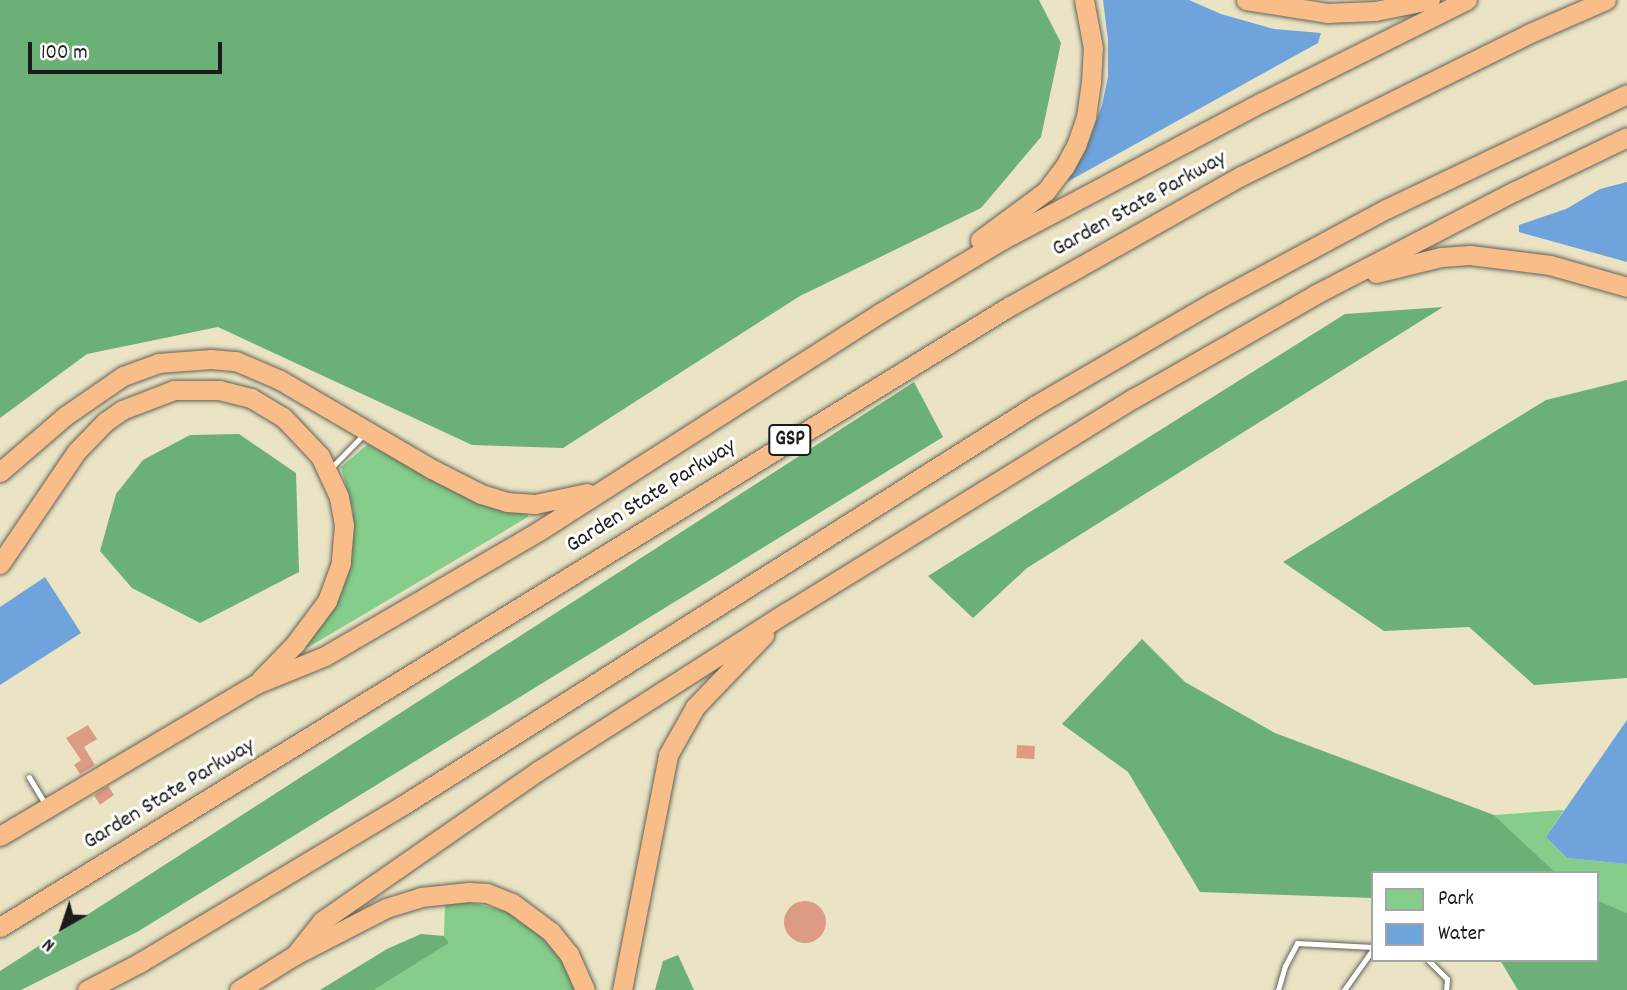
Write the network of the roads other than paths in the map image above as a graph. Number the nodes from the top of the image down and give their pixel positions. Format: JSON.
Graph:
{"nodes":[{"id":1,"x":1084,"y":0,"type":"edge"},
{"id":2,"x":1246,"y":0,"type":"edge"},
{"id":3,"x":1430,"y":0,"type":"edge"},
{"id":4,"x":1467,"y":0,"type":"edge"},
{"id":5,"x":1606,"y":0,"type":"edge"},
{"id":6,"x":1627,"y":94,"type":"edge"},
{"id":7,"x":1627,"y":138,"type":"edge"},
{"id":8,"x":1627,"y":287,"type":"edge"},
{"id":9,"x":1316,"y":294,"type":"junction"},
{"id":10,"x":880,"y":313,"type":"junction"},
{"id":11,"x":367,"y":431,"type":"junction"},
{"id":12,"x":329,"y":470,"type":"junction"},
{"id":13,"x":0,"y":472,"type":"edge"},
{"id":14,"x":611,"y":485,"type":"junction"},
{"id":15,"x":0,"y":564,"type":"edge"},
{"id":16,"x":787,"y":612,"type":"junction"},
{"id":17,"x":256,"y":684,"type":"junction"},
{"id":18,"x":30,"y":777,"type":"dead end"},
{"id":19,"x":47,"y":808,"type":"junction"},
{"id":20,"x":0,"y":836,"type":"edge"},
{"id":21,"x":0,"y":927,"type":"edge"},
{"id":22,"x":1372,"y":948,"type":"edge"},
{"id":23,"x":1372,"y":949,"type":"edge"},
{"id":24,"x":295,"y":955,"type":"junction"},
{"id":25,"x":1430,"y":962,"type":"edge"},
{"id":26,"x":87,"y":990,"type":"edge"},
{"id":27,"x":239,"y":990,"type":"edge"},
{"id":28,"x":584,"y":990,"type":"edge"},
{"id":29,"x":622,"y":990,"type":"edge"},
{"id":30,"x":1278,"y":990,"type":"edge"},
{"id":31,"x":1344,"y":990,"type":"edge"},
{"id":32,"x":1446,"y":990,"type":"edge"}],
"edges":[{"from":1,"to":10,"type":"highway"},
{"from":2,"to":3,"type":"highway"},
{"from":4,"to":10,"type":"highway"},
{"from":5,"to":21,"type":"highway","name":"Garden State Parkway","number":"GSP"},
{"from":6,"to":26,"type":"highway"},
{"from":7,"to":9,"type":"highway"},
{"from":8,"to":9,"type":"highway"},
{"from":9,"to":16,"type":"highway"},
{"from":10,"to":14,"type":"highway"},
{"from":11,"to":12,"type":"lane"},
{"from":11,"to":13,"type":"highway"},
{"from":11,"to":14,"type":"highway"},
{"from":12,"to":15,"type":"highway"},
{"from":12,"to":17,"type":"highway"},
{"from":14,"to":17,"type":"highway"},
{"from":16,"to":24,"type":"highway"},
{"from":16,"to":29,"type":"highway"},
{"from":17,"to":19,"type":"highway"},
{"from":18,"to":19,"type":"lane"},
{"from":19,"to":20,"type":"highway"},
{"from":22,"to":30,"type":"lane"},
{"from":23,"to":31,"type":"lane"},
{"from":24,"to":27,"type":"highway"},
{"from":24,"to":28,"type":"highway"},
{"from":25,"to":32,"type":"lane"}]}
